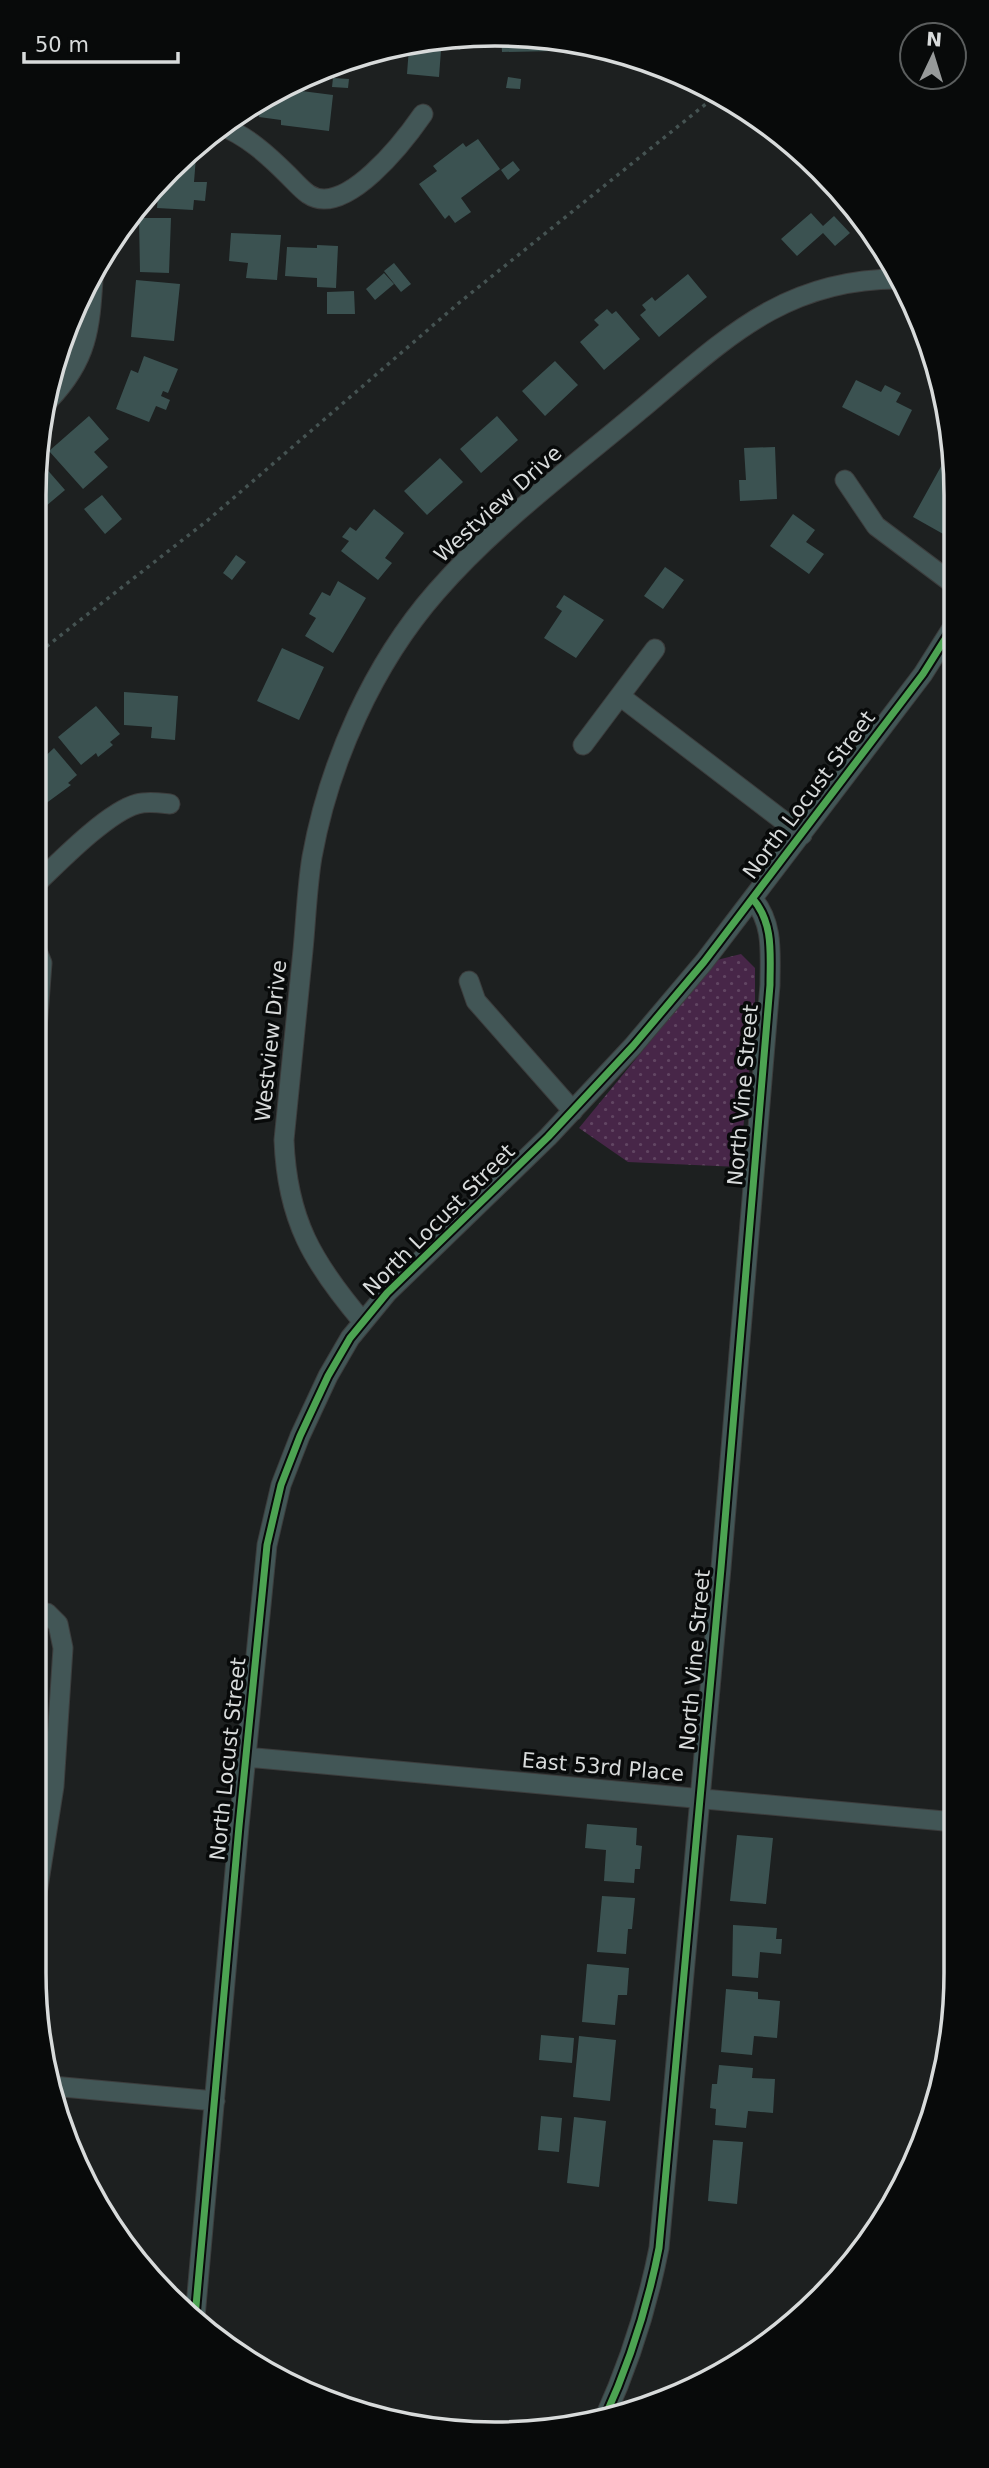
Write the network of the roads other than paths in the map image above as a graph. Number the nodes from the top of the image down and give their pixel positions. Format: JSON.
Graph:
{"nodes":[{"id":1,"x":423,"y":114,"type":"dead end"},
{"id":2,"x":232,"y":130,"type":"edge"},
{"id":3,"x":888,"y":279,"type":"edge"},
{"id":4,"x":91,"y":298,"type":"edge"},
{"id":5,"x":58,"y":389,"type":"edge"},
{"id":6,"x":845,"y":480,"type":"dead end"},
{"id":7,"x":944,"y":577,"type":"edge"},
{"id":8,"x":944,"y":647,"type":"edge"},
{"id":9,"x":655,"y":649,"type":"dead end"},
{"id":10,"x":620,"y":696,"type":"junction"},
{"id":11,"x":583,"y":745,"type":"dead end"},
{"id":12,"x":170,"y":804,"type":"dead end"},
{"id":13,"x":802,"y":835,"type":"junction"},
{"id":14,"x":46,"y":875,"type":"edge"},
{"id":15,"x":753,"y":899,"type":"junction"},
{"id":16,"x":469,"y":981,"type":"dead end"},
{"id":17,"x":573,"y":1111,"type":"junction"},
{"id":18,"x":363,"y":1322,"type":"junction"},
{"id":19,"x":46,"y":1613,"type":"edge"},
{"id":20,"x":246,"y":1757,"type":"junction"},
{"id":21,"x":699,"y":1799,"type":"junction"},
{"id":22,"x":944,"y":1821,"type":"edge"},
{"id":23,"x":46,"y":1837,"type":"edge"},
{"id":24,"x":60,"y":2087,"type":"edge"},
{"id":25,"x":215,"y":2101,"type":"junction"},
{"id":26,"x":196,"y":2309,"type":"edge"},
{"id":27,"x":609,"y":2408,"type":"edge"}],
"edges":[{"from":1,"to":2,"type":"street"},
{"from":3,"to":18,"type":"street","name":"Westview Drive"},
{"from":4,"to":5,"type":"street"},
{"from":6,"to":7,"type":"street"},
{"from":8,"to":13,"type":"street","name":"North Locust Street"},
{"from":9,"to":10,"type":"street"},
{"from":10,"to":11,"type":"street"},
{"from":10,"to":13,"type":"street"},
{"from":12,"to":14,"type":"street"},
{"from":13,"to":15,"type":"street","name":"North Locust Street"},
{"from":15,"to":17,"type":"street","name":"North Locust Street"},
{"from":15,"to":21,"type":"street","name":"North Vine Street"},
{"from":16,"to":17,"type":"street"},
{"from":17,"to":18,"type":"street","name":"North Locust Street"},
{"from":18,"to":20,"type":"street","name":"North Locust Street"},
{"from":19,"to":23,"type":"street"},
{"from":20,"to":21,"type":"street","name":"East 53rd Place"},
{"from":20,"to":25,"type":"street","name":"North Locust Street"},
{"from":21,"to":22,"type":"street","name":"East 53rd Place"},
{"from":21,"to":27,"type":"street","name":"North Vine Street"},
{"from":24,"to":25,"type":"street"},
{"from":25,"to":26,"type":"street","name":"North Locust Street"}]}
